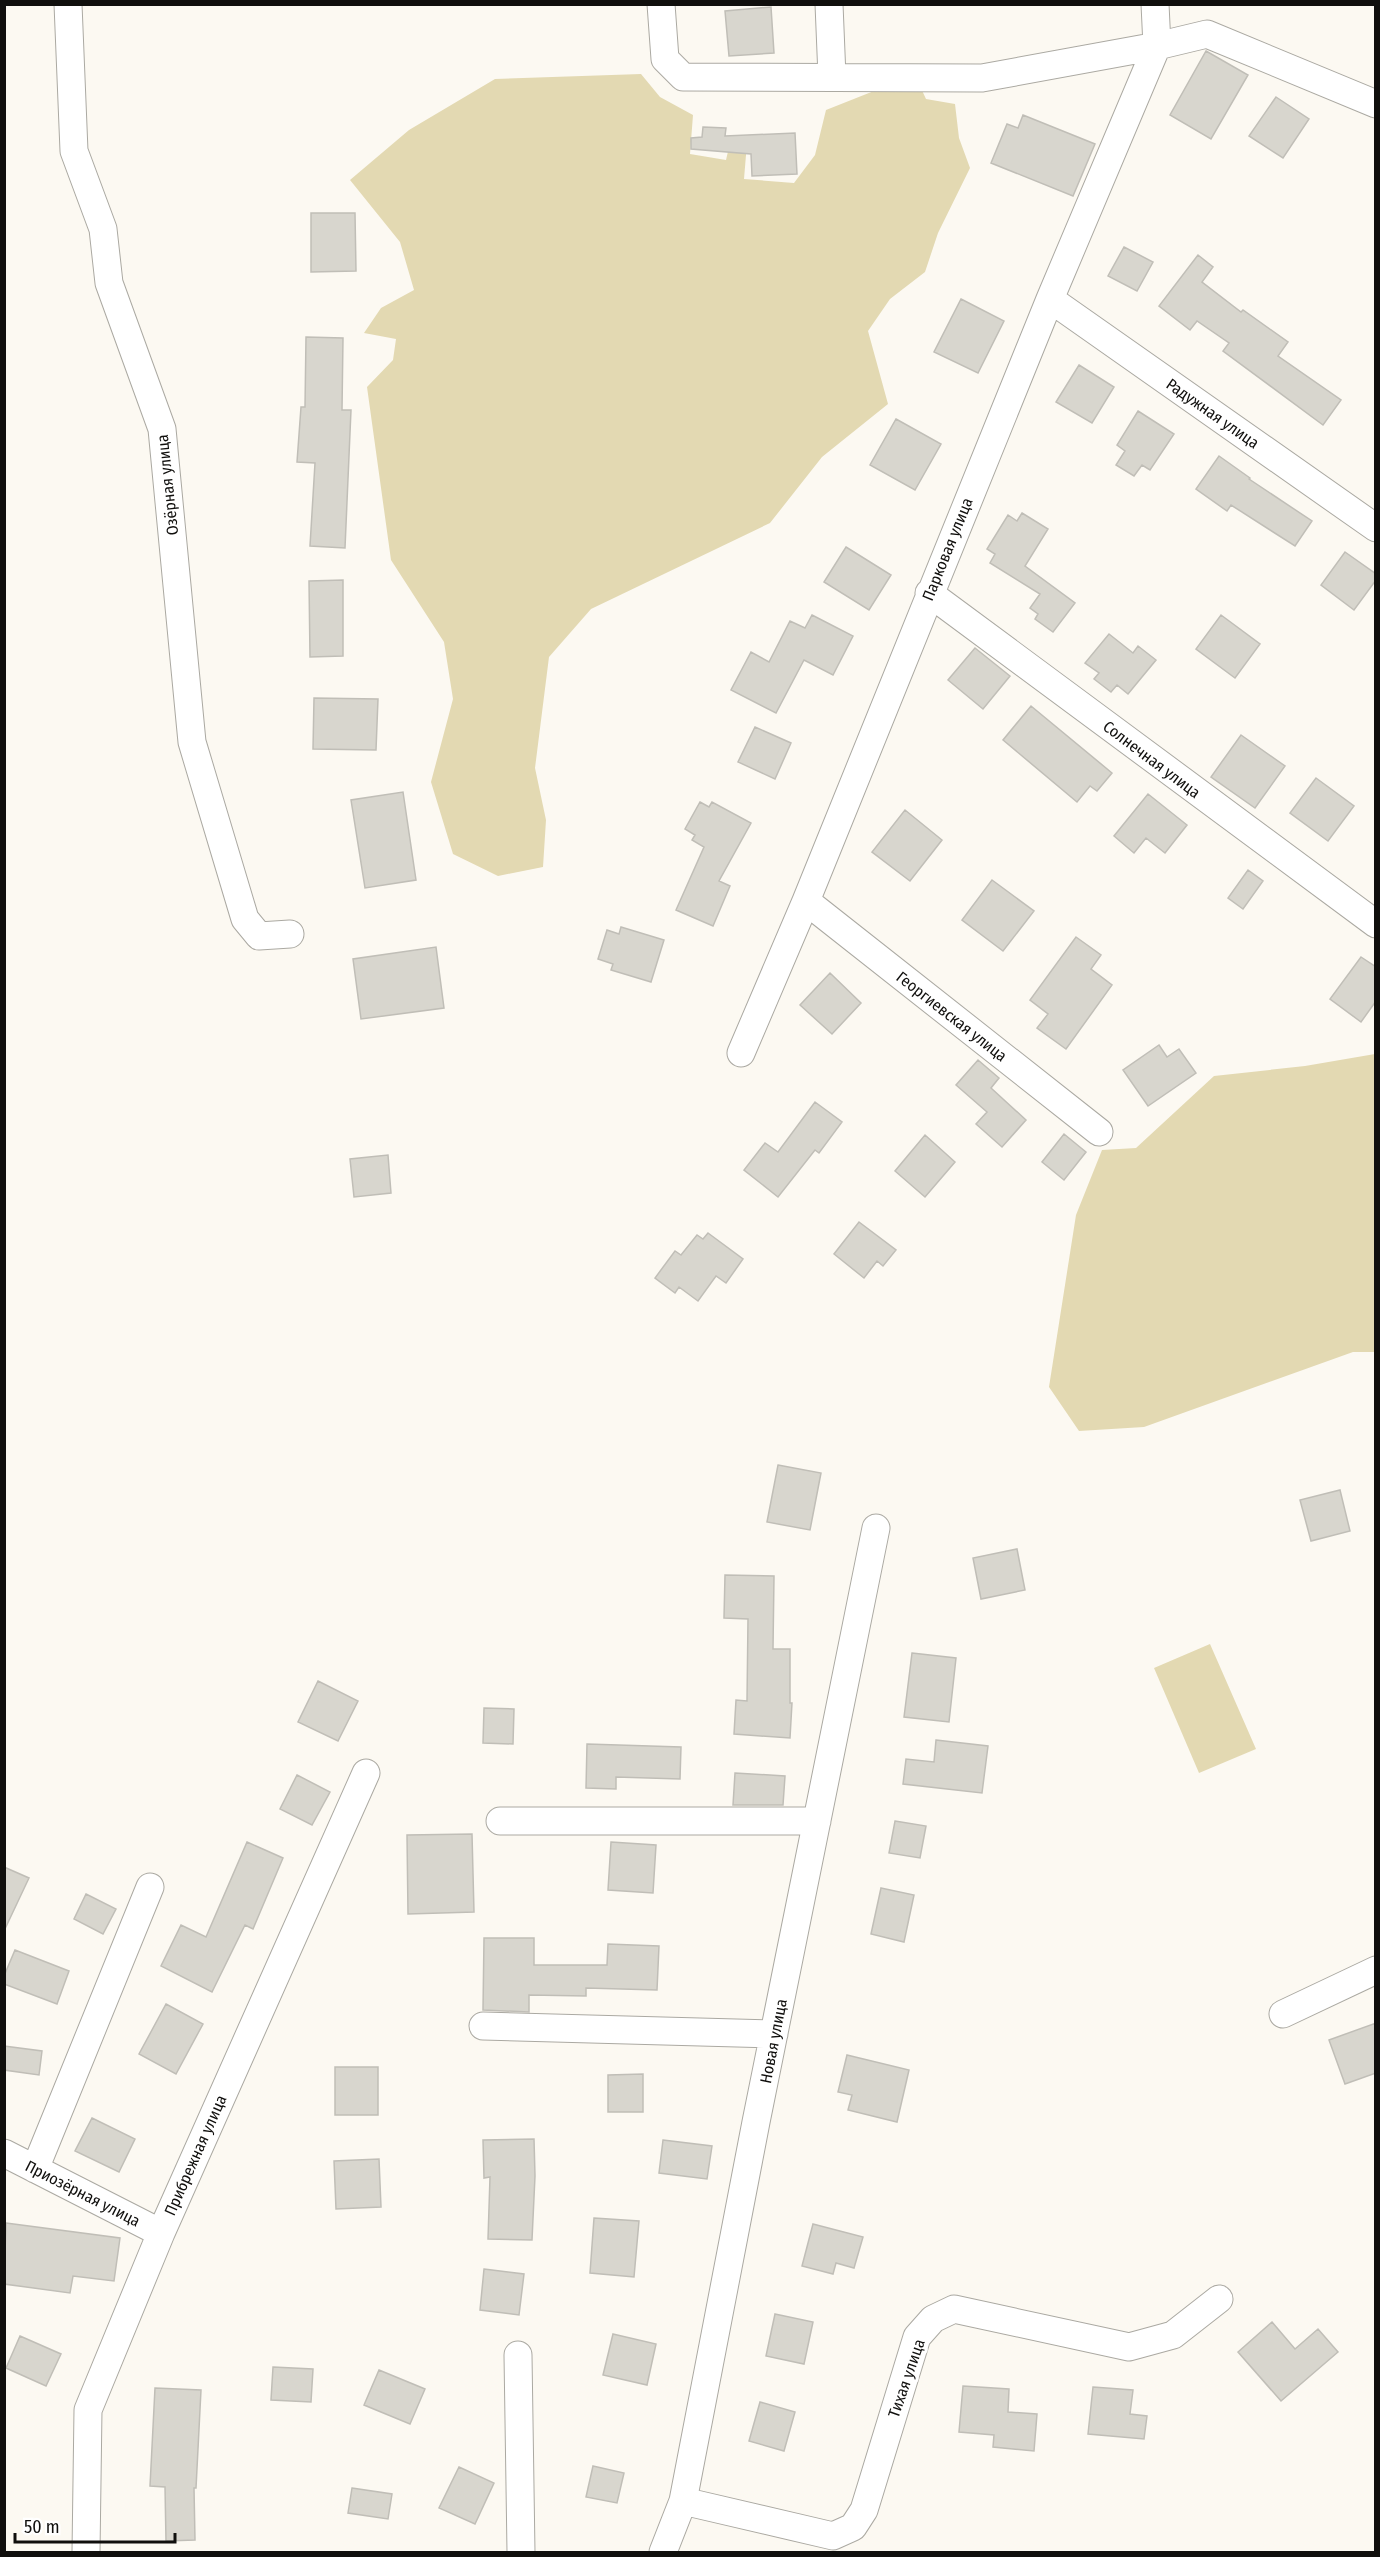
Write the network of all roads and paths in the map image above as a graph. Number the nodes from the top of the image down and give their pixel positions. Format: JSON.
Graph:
{"nodes":[{"id":1,"x":68,"y":4,"type":"edge"},
{"id":2,"x":661,"y":4,"type":"edge"},
{"id":3,"x":829,"y":4,"type":"edge"},
{"id":4,"x":1155,"y":4,"type":"edge"},
{"id":5,"x":1157,"y":46,"type":"junction"},
{"id":6,"x":832,"y":77,"type":"junction"},
{"id":7,"x":1376,"y":104,"type":"edge"},
{"id":8,"x":1050,"y":299,"type":"junction"},
{"id":9,"x":1376,"y":528,"type":"edge"},
{"id":10,"x":929,"y":593,"type":"junction"},
{"id":11,"x":806,"y":901,"type":"junction"},
{"id":12,"x":1376,"y":924,"type":"edge"},
{"id":13,"x":290,"y":934,"type":"dead end"},
{"id":14,"x":741,"y":1053,"type":"dead end"},
{"id":15,"x":1099,"y":1132,"type":"dead end"},
{"id":16,"x":876,"y":1528,"type":"dead end"},
{"id":17,"x":366,"y":1773,"type":"dead end"},
{"id":18,"x":500,"y":1821,"type":"dead end"},
{"id":19,"x":817,"y":1821,"type":"junction"},
{"id":20,"x":150,"y":1887,"type":"dead end"},
{"id":21,"x":1376,"y":1970,"type":"edge"},
{"id":22,"x":1283,"y":2013,"type":"dead end"},
{"id":23,"x":483,"y":2026,"type":"dead end"},
{"id":24,"x":774,"y":2034,"type":"junction"},
{"id":25,"x":4,"y":2153,"type":"edge"},
{"id":26,"x":35,"y":2169,"type":"junction"},
{"id":27,"x":160,"y":2233,"type":"junction"},
{"id":28,"x":1219,"y":2299,"type":"dead end"},
{"id":29,"x":518,"y":2355,"type":"dead end"},
{"id":30,"x":683,"y":2501,"type":"junction"},
{"id":31,"x":86,"y":2553,"type":"edge"},
{"id":32,"x":521,"y":2553,"type":"edge"},
{"id":33,"x":663,"y":2553,"type":"edge"}],
"edges":[{"from":1,"to":13,"type":"street","name":"Озёрная улица"},
{"from":2,"to":6,"type":"street"},
{"from":3,"to":6,"type":"street"},
{"from":4,"to":5,"type":"street"},
{"from":5,"to":6,"type":"street"},
{"from":5,"to":7,"type":"street"},
{"from":5,"to":8,"type":"street","name":"Парковая улица"},
{"from":8,"to":9,"type":"street","name":"Радужная улица"},
{"from":8,"to":10,"type":"street","name":"Парковая улица"},
{"from":10,"to":11,"type":"street","name":"Парковая улица"},
{"from":10,"to":12,"type":"street","name":"Солнечная улица"},
{"from":11,"to":14,"type":"street","name":"Парковая улица"},
{"from":11,"to":15,"type":"street","name":"Георгиевская улица"},
{"from":16,"to":19,"type":"street","name":"Новая улица"},
{"from":17,"to":27,"type":"street","name":"Прибрежная улица"},
{"from":18,"to":19,"type":"street"},
{"from":19,"to":24,"type":"street","name":"Новая улица"},
{"from":20,"to":26,"type":"street"},
{"from":21,"to":22,"type":"street"},
{"from":23,"to":24,"type":"street"},
{"from":24,"to":30,"type":"street","name":"Новая улица"},
{"from":25,"to":26,"type":"street","name":"Приозёрная улица"},
{"from":26,"to":27,"type":"street","name":"Приозёрная улица"},
{"from":27,"to":31,"type":"street","name":"Прибрежная улица"},
{"from":28,"to":30,"type":"street","name":"Тихая улица"},
{"from":29,"to":32,"type":"street"},
{"from":30,"to":33,"type":"street","name":"Новая улица"}]}
